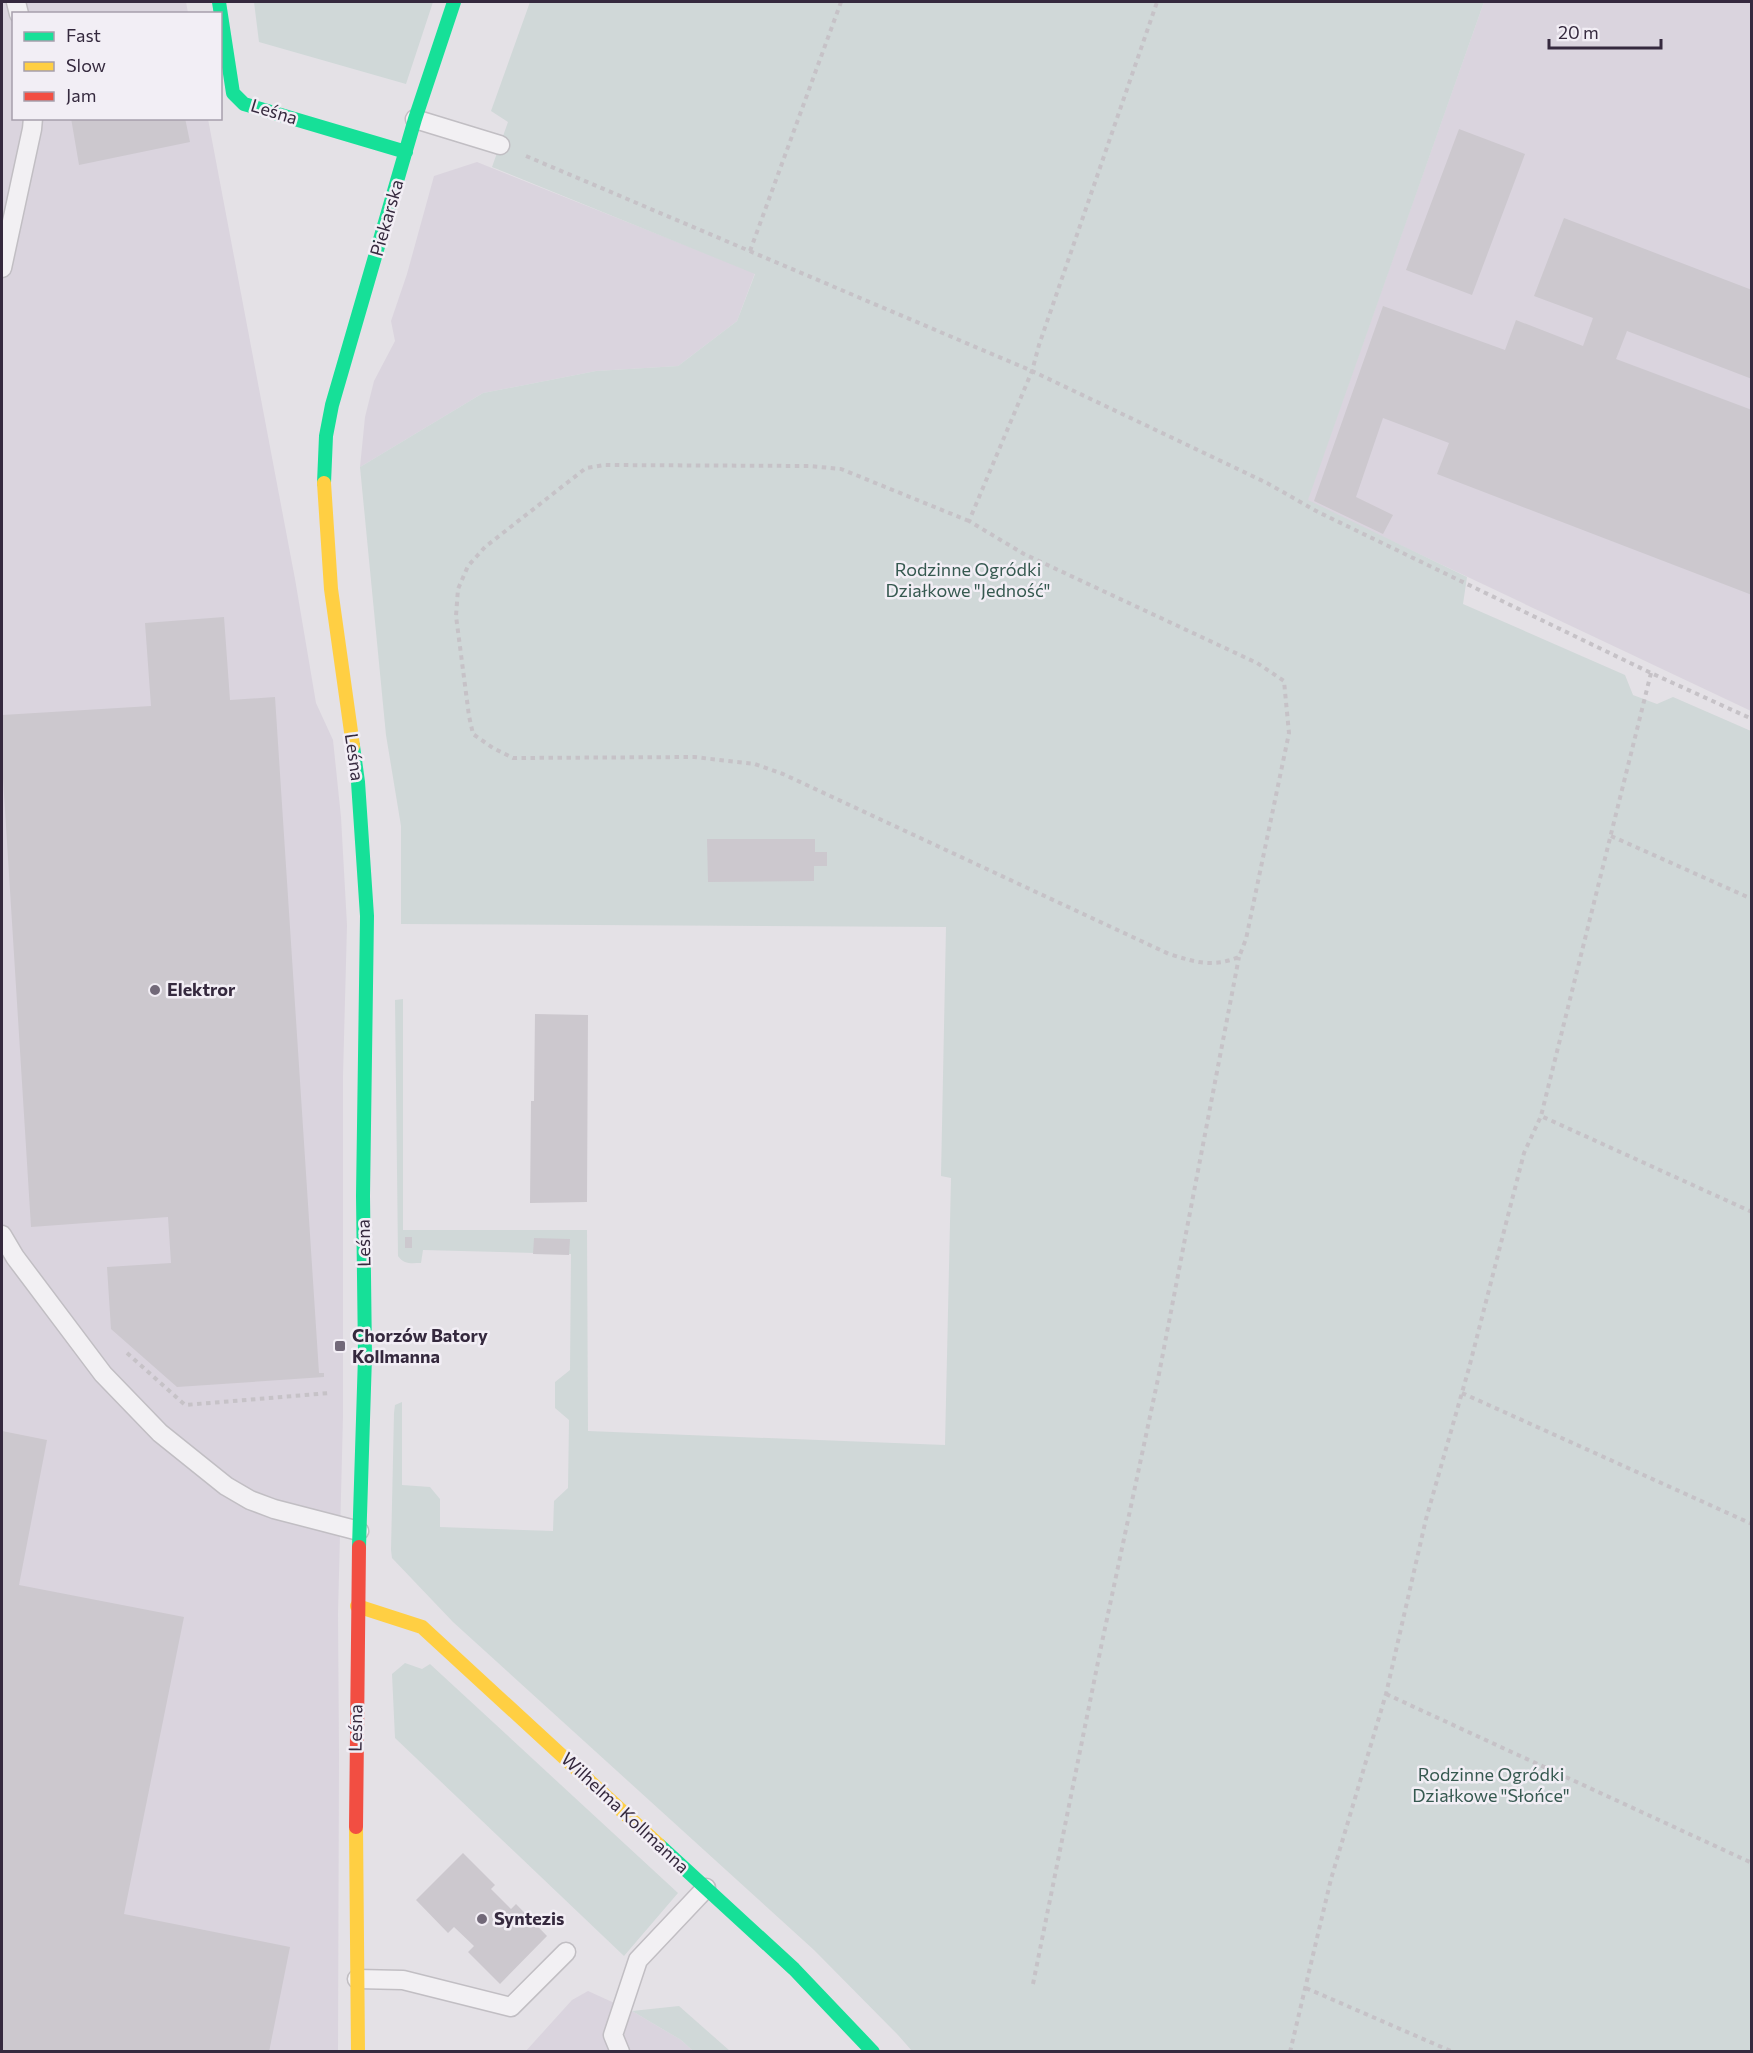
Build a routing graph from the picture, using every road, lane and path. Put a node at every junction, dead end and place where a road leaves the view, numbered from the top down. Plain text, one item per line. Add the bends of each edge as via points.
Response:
1 (454, 2) edge
2 (841, 2) edge
3 (1156, 2) edge
4 (222, 22) edge
5 (415, 119) junction
6 (33, 120) edge
7 (500, 145) joint
8 (406, 152) junction
9 (750, 251) junction
10 (2, 268) edge
11 (1032, 371) junction
12 (326, 436) joint
13 (969, 521) junction
14 (1651, 673) junction
15 (1752, 718) edge
16 (1611, 836) junction
17 (1752, 899) edge
18 (1239, 957) junction
19 (1540, 1116) junction
20 (1752, 1212) edge
21 (2, 1235) edge
22 (124, 1351) dead end
23 (332, 1393) dead end
24 (1462, 1394) junction
25 (1752, 1524) edge
26 (359, 1531) junction
27 (357, 1606) junction
28 (1386, 1694) junction
29 (1752, 1863) edge
30 (706, 1888) junction
31 (566, 1952) dead end
32 (357, 1979) junction
33 (1033, 1984) dead end
34 (1306, 1988) junction
35 (358, 2052) edge
36 (620, 2052) edge
37 (873, 2052) edge
38 (1290, 2052) edge
39 (1452, 2052) edge

1 - 5 street, Piekarska
2 - 9 path
3 - 11 path
4 - 8 street, Leśna via 233,93 244,104
5 - 7 lane
5 - 8 street, Piekarska
6 - 10 lane
7 - 9 path
8 - 12 street, Piekarska
9 - 11 path
11 - 13 path
11 - 14 path
12 - 26 street, Leśna via 325,512 331,589 358,782 366,916 365,1345
13 - 18 path via 1024,554 1257,663 1284,681 1289,733
13 - 18 path via 841,469 605,465 586,468 485,547 468,566 458,589 456,616 474,734 513,758 694,757 755,764 1169,954 1199,963 1223,964
14 - 15 path
14 - 16 path
16 - 17 path
16 - 19 path
18 - 33 path via 1159,1374
19 - 20 path
19 - 24 path via 1524,1153
21 - 26 lane via 103,1374 168,1440 250,1500
22 - 23 path via 185,1406
24 - 25 path
24 - 28 path via 1426,1519
26 - 27 street, Leśna
27 - 30 street, Wilhelma Kollmanna via 422,1626
27 - 32 street, Leśna
28 - 29 path
28 - 34 path via 1331,1880
30 - 36 lane via 638,1960 613,2035
30 - 37 street, Wilhelma Kollmanna via 794,1969
31 - 32 lane via 511,2007 404,1980
32 - 35 street, Leśna
34 - 38 path
34 - 39 path

